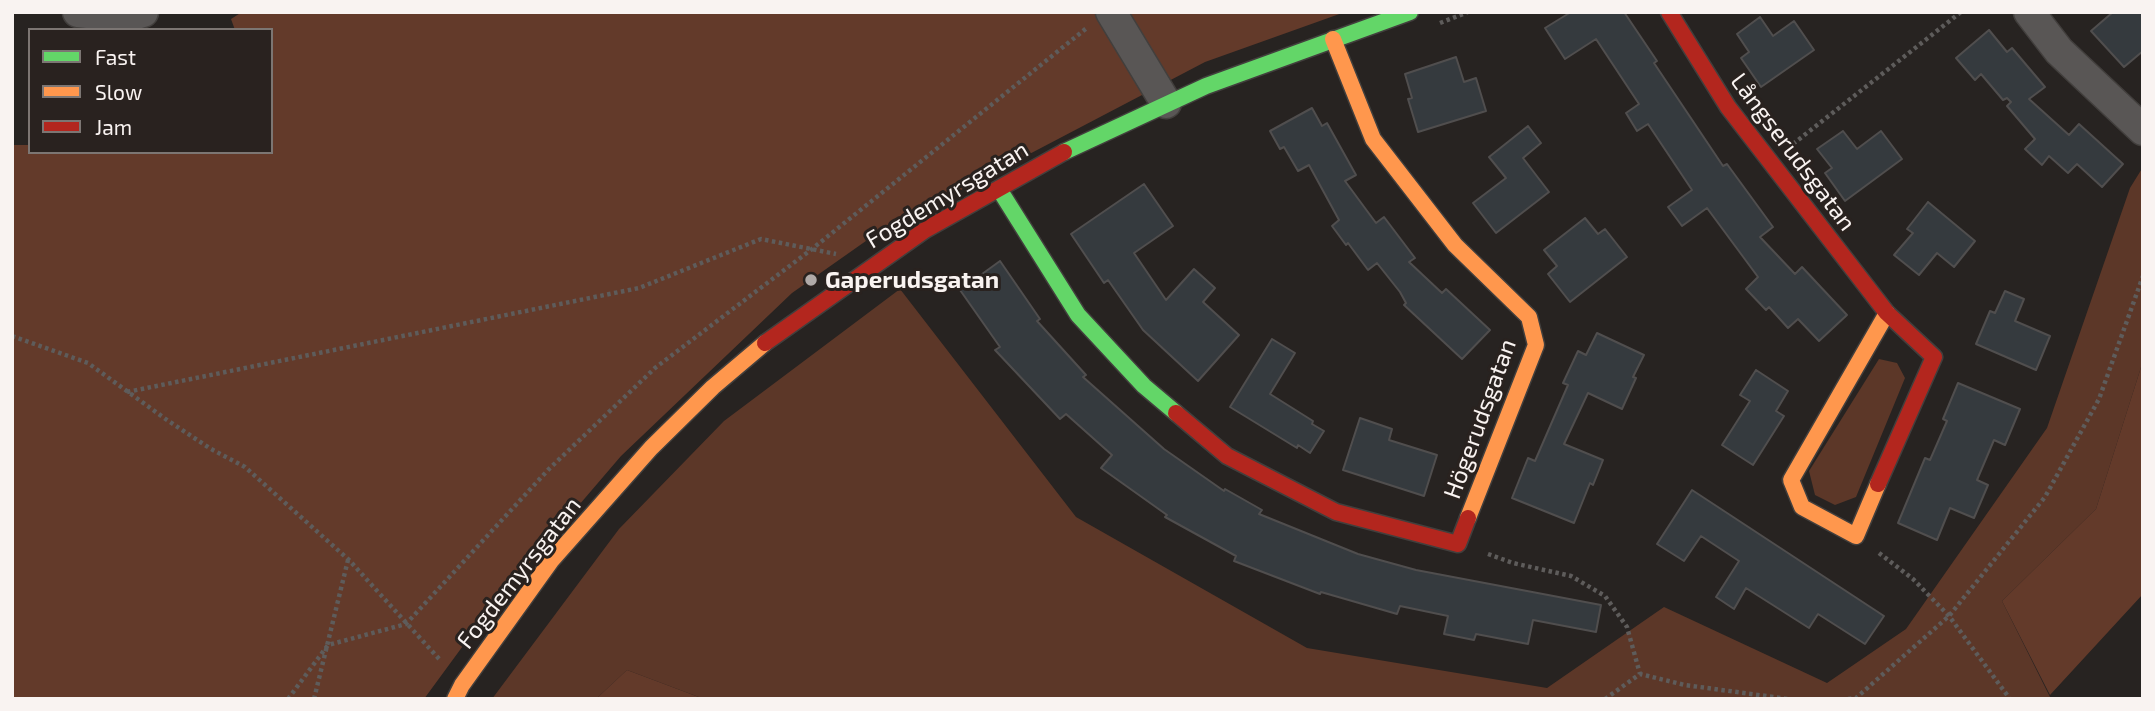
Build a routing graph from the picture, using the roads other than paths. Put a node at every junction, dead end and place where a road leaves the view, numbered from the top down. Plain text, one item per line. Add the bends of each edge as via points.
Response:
1 (78, 12) edge
2 (143, 12) edge
3 (1410, 12) edge
4 (1669, 12) edge
5 (2029, 12) edge
6 (1103, 16) edge
7 (1333, 40) junction
8 (1166, 103) junction
9 (2143, 130) edge
10 (999, 189) junction
11 (1887, 313) junction
12 (458, 692) edge

1 - 2 street via 127,17
3 - 7 street, Fogdemyrsgatan
4 - 11 street, Långserudsgatan via 1728,107
5 - 9 street via 2059,51
6 - 8 street
7 - 8 street, Fogdemyrsgatan
7 - 10 street, Högerudsgatan via 1373,139 1455,245 1529,317 1536,345 1458,544 1336,512 1227,456 1144,386 1078,315
8 - 10 street, Fogdemyrsgatan via 1080,143
10 - 12 street, Fogdemyrsgatan via 877,263 781,330 713,387 651,448 551,561
11 - 11 street, Långserudsgatan via 1791,480 1802,507 1856,536 1934,358

